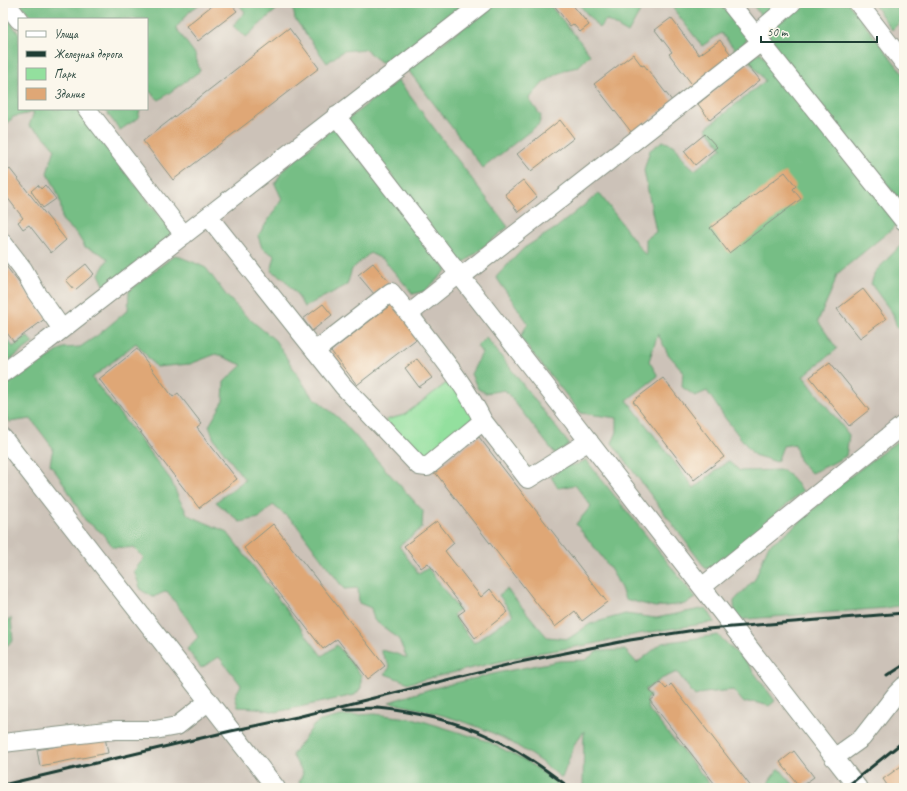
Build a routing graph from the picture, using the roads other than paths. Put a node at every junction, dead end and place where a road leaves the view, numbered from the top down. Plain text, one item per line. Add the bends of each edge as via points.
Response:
1 (6, 3) edge
2 (483, 3) edge
3 (730, 3) edge
4 (792, 3) edge
5 (858, 3) edge
6 (18, 19) edge
7 (760, 42) junction
8 (904, 63) edge
9 (88, 110) edge
10 (336, 116) junction
11 (208, 216) junction
12 (904, 221) edge
13 (184, 235) junction
14 (3, 242) edge
15 (460, 275) junction
16 (409, 314) junction
17 (62, 329) junction
18 (315, 351) junction
19 (3, 373) edge
20 (483, 421) junction
21 (904, 424) edge
22 (3, 438) edge
23 (589, 441) junction
24 (702, 587) junction
25 (904, 686) edge
26 (209, 701) junction
27 (3, 743) edge
28 (834, 758) junction
29 (276, 788) edge
30 (858, 788) edge

1 - 6 lane
2 - 10 lane
3 - 7 lane
4 - 7 lane via 762,29
5 - 8 lane
7 - 12 lane
7 - 15 lane
9 - 13 lane
10 - 11 lane
10 - 15 lane
11 - 13 lane
11 - 18 lane
13 - 17 lane
14 - 17 lane
15 - 16 lane
15 - 23 lane
16 - 18 lane via 391,292
16 - 20 lane via 454,374
17 - 19 lane
18 - 20 lane via 343,386 419,466 427,467
20 - 23 lane via 528,479
21 - 24 lane
22 - 26 lane
23 - 24 lane
24 - 28 lane
25 - 28 lane via 862,738
26 - 27 lane via 177,726 155,730 115,730
26 - 29 lane
28 - 30 lane

